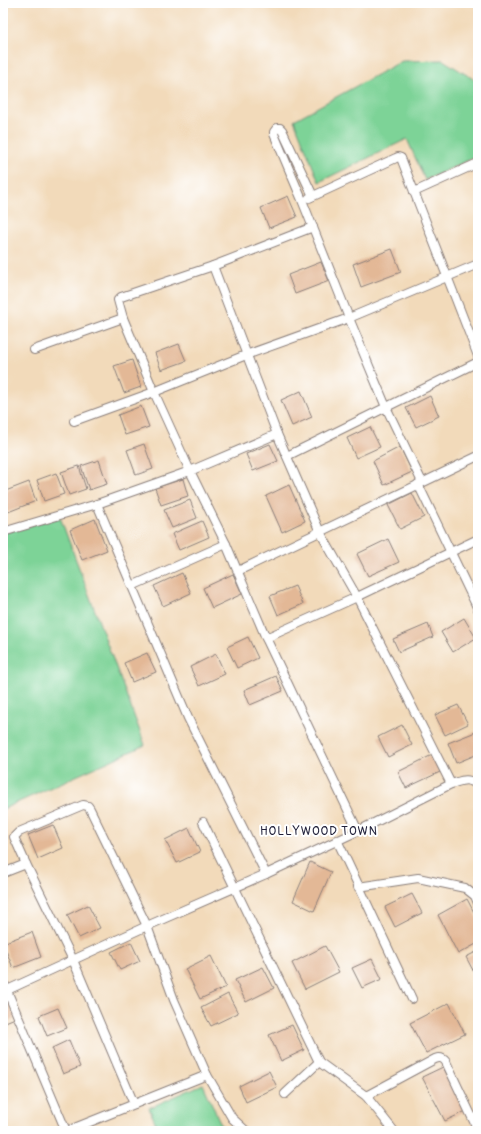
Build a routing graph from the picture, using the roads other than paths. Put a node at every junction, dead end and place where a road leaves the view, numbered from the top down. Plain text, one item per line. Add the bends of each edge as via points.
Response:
1 (478, 163) edge
2 (414, 192) junction
3 (313, 196) junction
4 (302, 200) junction
5 (313, 227) junction
6 (478, 264) edge
7 (213, 266) junction
8 (447, 277) junction
9 (124, 318) junction
10 (349, 318) junction
11 (34, 350) dead end
12 (246, 355) junction
13 (478, 356) edge
14 (478, 362) edge
15 (154, 392) junction
16 (386, 407) junction
17 (74, 421) dead end
18 (277, 434) junction
19 (287, 456) junction
20 (478, 456) edge
21 (190, 471) junction
22 (420, 483) junction
23 (97, 504) junction
24 (3, 532) edge
25 (320, 532) junction
26 (478, 539) edge
27 (226, 544) junction
28 (450, 552) junction
29 (238, 571) junction
30 (132, 586) junction
31 (357, 597) junction
32 (478, 609) edge
33 (266, 638) junction
34 (451, 784) junction
35 (478, 784) edge
36 (203, 822) dead end
37 (358, 831) junction
38 (337, 840) junction
39 (26, 864) junction
40 (3, 873) edge
41 (266, 874) junction
42 (235, 887) junction
43 (358, 887) junction
44 (478, 903) edge
45 (147, 926) junction
46 (73, 960) junction
47 (3, 981) edge
48 (5, 991) edge
49 (412, 999) dead end
50 (320, 1062) junction
51 (207, 1075) junction
52 (285, 1094) dead end
53 (366, 1096) junction
54 (134, 1104) junction
55 (478, 1130) edge
56 (67, 1131) edge
57 (246, 1131) edge
58 (394, 1131) edge

1 - 2 street
2 - 3 street via 401,158 398,157
2 - 8 street
3 - 4 street
3 - 4 street via 282,130 277,128 274,134
4 - 5 street
5 - 7 street
5 - 10 street
6 - 8 street
7 - 9 street via 120,297 118,300
7 - 12 street
8 - 10 street
8 - 13 street
9 - 11 street
9 - 15 street
10 - 12 street
10 - 16 street
12 - 15 street
12 - 18 street
14 - 16 street
15 - 17 street
15 - 21 street
16 - 19 street
16 - 22 street
18 - 19 street
18 - 21 street
19 - 25 street
20 - 22 street
21 - 23 street
21 - 27 street
22 - 25 street
22 - 28 street
23 - 24 street
23 - 30 street
25 - 29 street
25 - 31 street
26 - 28 street
27 - 29 street
27 - 30 street
28 - 31 street
28 - 32 street
29 - 33 street
30 - 41 street via 194,729
31 - 33 street
31 - 34 street
33 - 37 street
34 - 35 street via 468,780
34 - 37 street
36 - 42 street
37 - 38 street
38 - 41 street
38 - 43 street
39 - 40 street
39 - 45 street via 14,837 16,834 80,805 88,806
39 - 46 street
41 - 42 street
42 - 45 street
42 - 50 street
43 - 44 street via 418,878 465,888
43 - 49 street
45 - 46 street
45 - 51 street via 174,1000
46 - 48 street
46 - 54 street
47 - 48 street
48 - 56 street
50 - 52 street
50 - 53 street
51 - 54 street
51 - 57 street via 232,1118
53 - 55 street via 441,1058 446,1062
53 - 58 street
54 - 56 street

